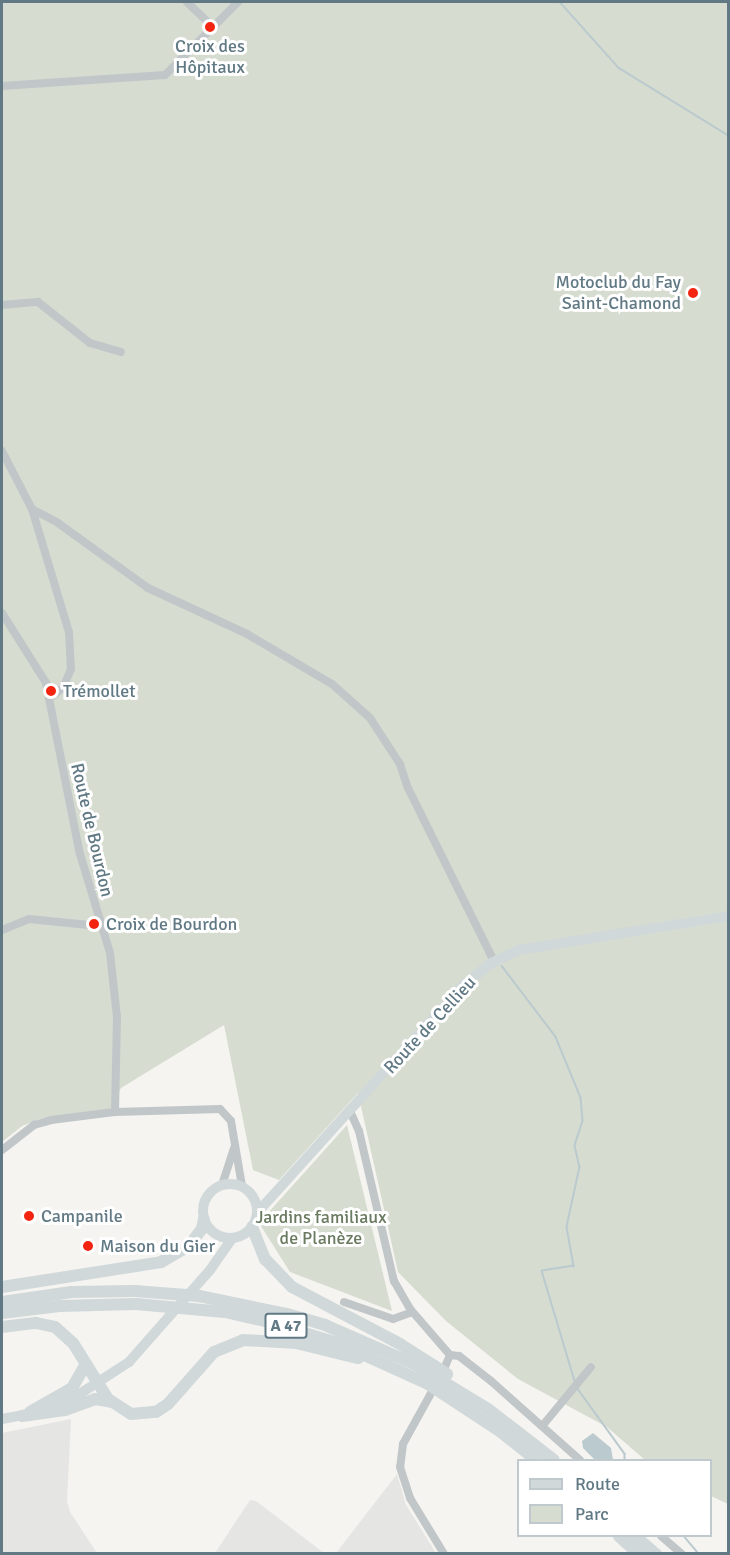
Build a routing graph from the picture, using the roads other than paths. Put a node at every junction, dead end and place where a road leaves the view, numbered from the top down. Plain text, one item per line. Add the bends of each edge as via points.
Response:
1 (187, 2) edge
2 (238, 2) edge
3 (214, 28) junction
4 (2, 86) edge
5 (2, 305) edge
6 (121, 352) dead end
7 (2, 451) edge
8 (32, 509) junction
9 (2, 612) edge
10 (51, 697) junction
11 (729, 916) edge
12 (99, 926) junction
13 (2, 930) edge
14 (494, 961) junction
15 (113, 1112) junction
16 (350, 1112) junction
17 (234, 1140) junction
18 (2, 1150) edge
19 (222, 1185) junction
20 (242, 1186) junction
21 (281, 1190) junction
22 (252, 1194) junction
23 (257, 1213) junction
24 (204, 1219) junction
25 (252, 1227) junction
26 (212, 1231) junction
27 (232, 1238) junction
28 (205, 1277) junction
29 (2, 1287) edge
30 (2, 1302) edge
31 (344, 1302) dead end
32 (412, 1312) junction
33 (2, 1313) edge
34 (2, 1327) edge
35 (450, 1355) junction
36 (86, 1364) junction
37 (591, 1367) dead end
38 (407, 1374) junction
39 (99, 1384) junction
40 (474, 1399) junction
41 (112, 1402) junction
42 (22, 1416) junction
43 (2, 1419) edge
44 (543, 1425) junction
45 (533, 1459) edge
46 (551, 1459) edge
47 (578, 1459) edge
48 (620, 1537) edge
49 (636, 1537) edge
50 (662, 1537) edge
51 (444, 1554) edge
52 (638, 1554) edge
53 (656, 1554) edge
54 (682, 1554) edge

1 - 3 street
2 - 3 street
3 - 4 street via 165,75
5 - 6 street via 38,302 84,339
7 - 8 street
8 - 10 street via 72,650 68,680
8 - 14 street via 148,588 247,634 332,684 370,718 400,764 408,788
9 - 10 street, Route de Bourdon via 23,641
10 - 12 street, Route de Bourdon via 73,825
11 - 14 main road, Route de Cellieu via 519,950
12 - 13 street via 29,919
12 - 15 street, Route de Bourdon via 110,953 117,1017
14 - 16 main road, Route de Cellieu via 462,986
15 - 17 street via 220,1109 229,1116
15 - 18 street via 42,1122
16 - 21 main road, Route de Cellieu
16 - 32 street via 359,1131 394,1281
17 - 19 street via 232,1161
17 - 20 street
19 - 20 main road
19 - 24 main road via 205,1199
20 - 22 main road
21 - 22 main road via 263,1196
21 - 23 main road, Route de Cellieu
22 - 23 main road
23 - 25 main road
24 - 26 main road
24 - 29 highway via 197,1238 161,1262
25 - 27 main road
25 - 40 highway via 265,1259 292,1287 400,1344 463,1386
26 - 27 main road
26 - 28 main road via 214,1250
27 - 28 main road
28 - 39 main road via 129,1362
30 - 40 highway, A 47 via 115,1290 238,1302 362,1340 416,1365
31 - 32 street via 393,1319
32 - 35 street
33 - 38 highway, A 47 via 119,1304 225,1312 311,1334
34 - 36 highway via 36,1323 55,1327 73,1343
35 - 44 street via 473,1366
35 - 51 street via 403,1444 400,1467 410,1498
36 - 39 highway
36 - 42 highway via 72,1388
37 - 44 street
38 - 41 highway via 296,1343 243,1340 214,1352 168,1404 156,1412 131,1414
38 - 45 highway, A 47 via 466,1407
39 - 41 highway
39 - 42 main road
40 - 46 highway, A 47
41 - 42 highway via 95,1399 65,1410
42 - 43 main road
44 - 47 street
48 - 52 highway
49 - 53 highway
50 - 54 street

